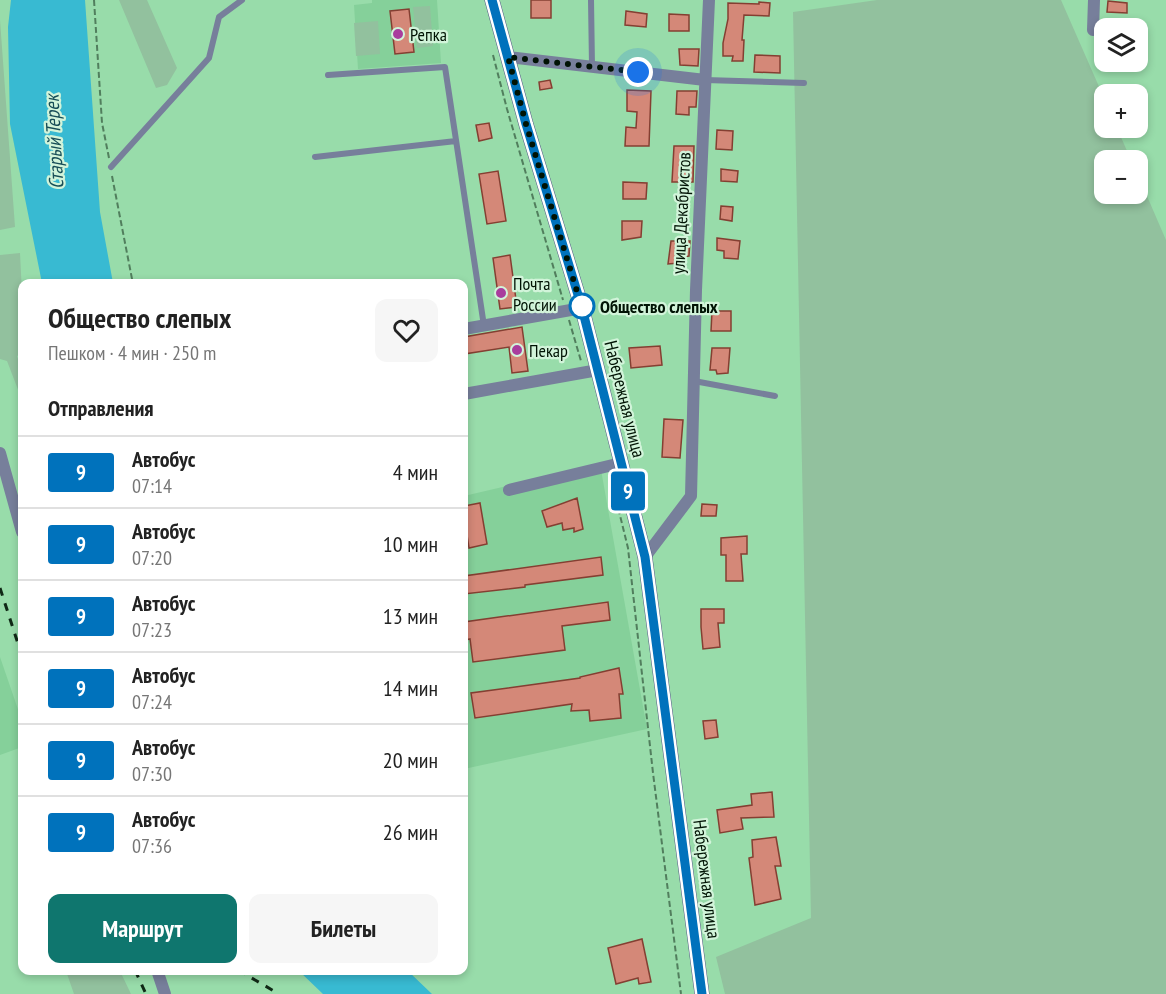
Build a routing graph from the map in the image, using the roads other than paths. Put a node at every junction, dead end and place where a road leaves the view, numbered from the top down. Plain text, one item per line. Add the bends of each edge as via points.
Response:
1 (242, 0) edge
2 (492, 0) edge
3 (591, 0) edge
4 (709, 0) edge
5 (1094, 0) edge
6 (1093, 30) dead end
7 (500, 56) junction
8 (592, 67) junction
9 (328, 75) dead end
10 (705, 80) junction
11 (804, 83) dead end
12 (456, 141) junction
13 (315, 157) dead end
14 (111, 167) road end
15 (582, 308) junction
16 (484, 326) junction
17 (468, 328) edge
18 (591, 369) junction
19 (694, 381) junction
20 (468, 393) edge
21 (775, 396) dead end
22 (0, 453) edge
23 (621, 463) junction
24 (509, 490) dead end
25 (18, 518) edge
26 (645, 557) junction
27 (159, 975) edge
28 (164, 991) edge
29 (702, 994) edge

1 - 14 lane via 219,17 209,58
2 - 7 main road, Набережная улица
3 - 8 lane
4 - 10 street, улица Декабристов
5 - 6 street
7 - 8 street
7 - 15 main road, Набережная улица via 526,124
8 - 10 street
9 - 12 lane via 445,67
10 - 11 lane
10 - 19 street, улица Декабристов
12 - 13 lane
12 - 16 lane
15 - 16 street
15 - 18 main road, Набережная улица
16 - 17 street
18 - 20 street
18 - 23 main road, Набережная улица
19 - 21 lane
19 - 26 street, улица Декабристов via 691,496
22 - 25 street
23 - 24 street
23 - 26 main road, Набережная улица
26 - 29 main road, Набережная улица
27 - 28 street

